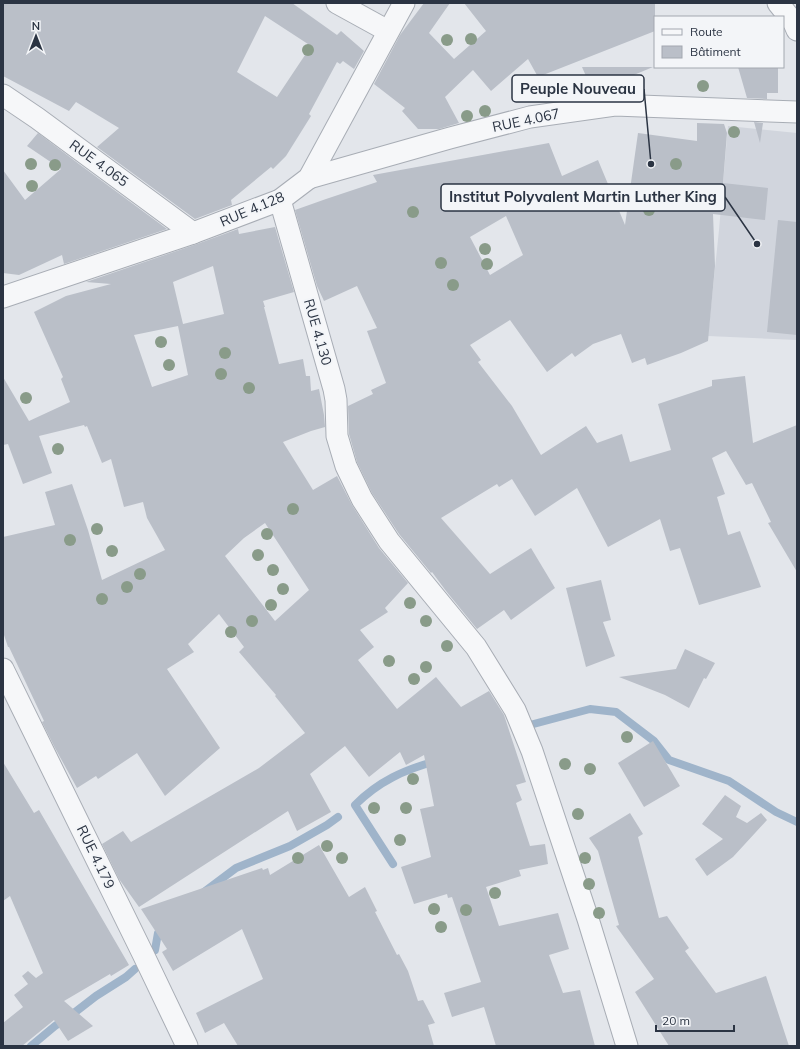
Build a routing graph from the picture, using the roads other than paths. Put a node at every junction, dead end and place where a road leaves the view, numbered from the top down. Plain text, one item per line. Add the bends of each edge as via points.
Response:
1 (337, 3) edge
2 (404, 3) edge
3 (778, 3) edge
4 (388, 30) junction
5 (797, 30) edge
6 (3, 95) edge
7 (797, 112) edge
8 (309, 178) junction
9 (280, 200) junction
10 (193, 233) junction
11 (3, 297) edge
12 (3, 669) edge
13 (187, 1046) edge
14 (627, 1046) edge

1 - 4 street
2 - 4 street, RUE 4.128
3 - 5 street
4 - 8 street, RUE 4.128
6 - 10 street, RUE 4.065
7 - 8 street, RUE 4.067 via 615,105 530,117
8 - 9 street, RUE 4.128
9 - 10 street, RUE 4.128
9 - 14 street, RUE 4.130 via 334,389 337,436 346,466 362,499 389,541 476,647 515,710 534,758 588,919
10 - 11 street, RUE 4.128
12 - 13 street, RUE 4.179

